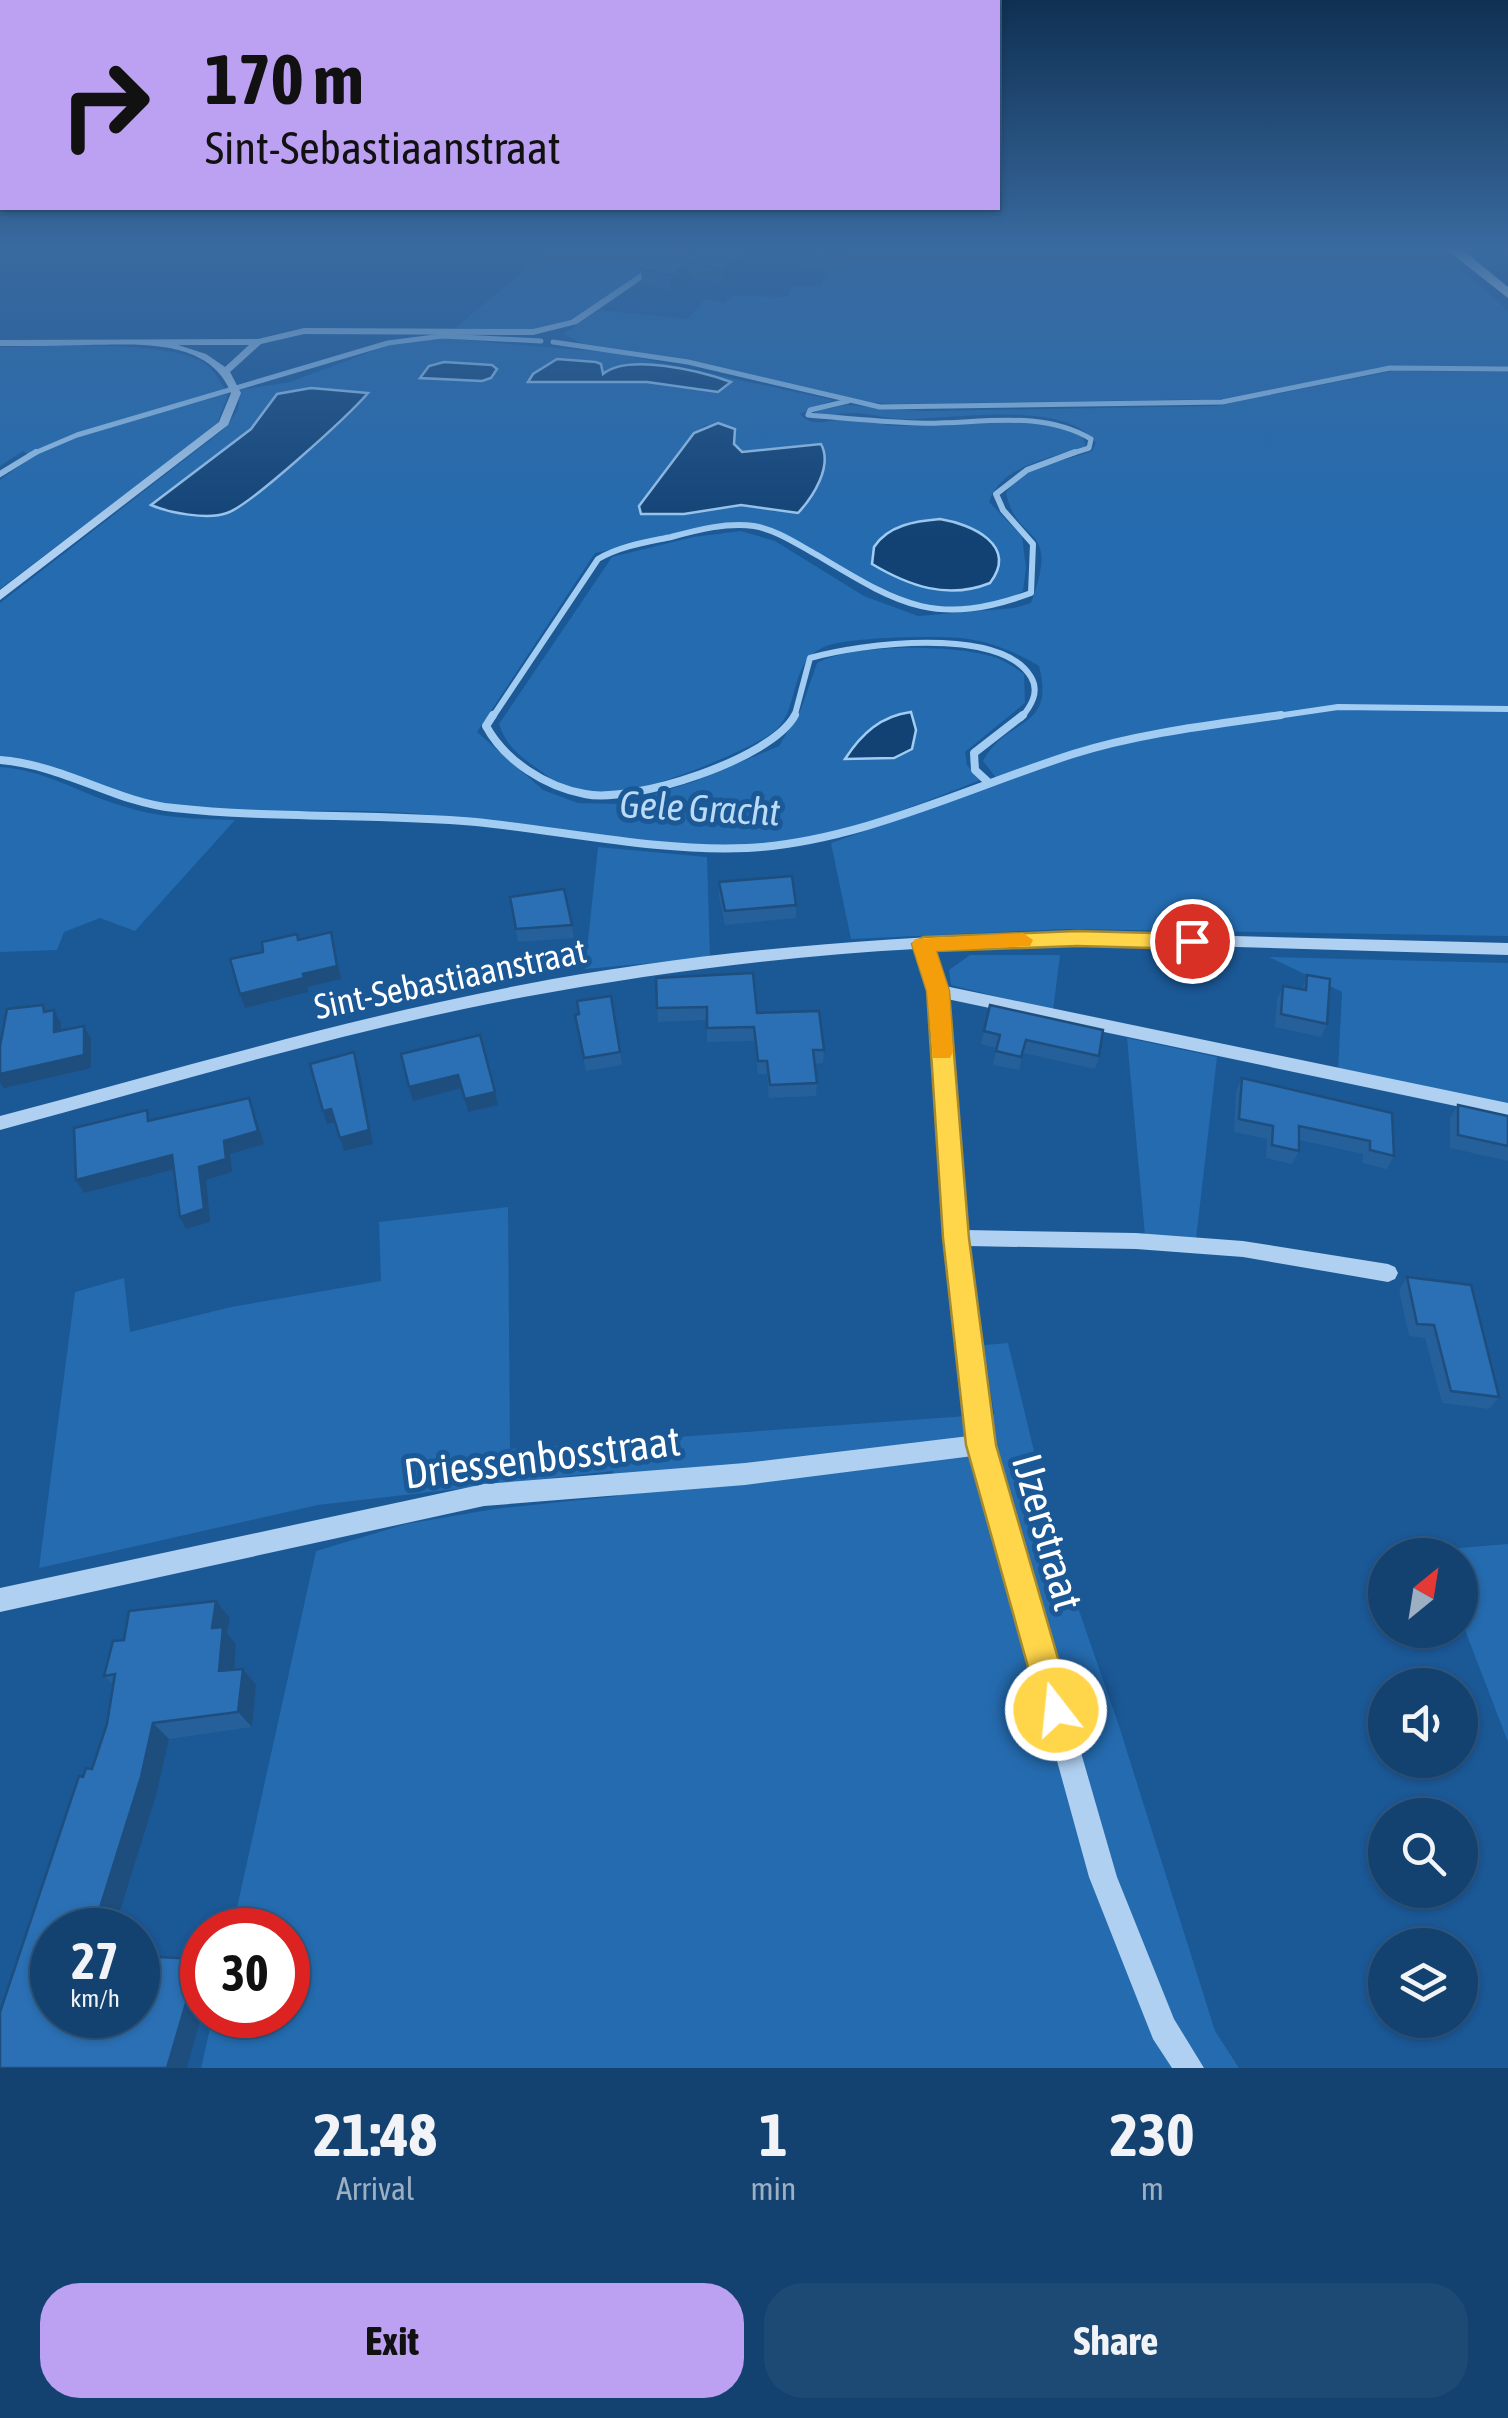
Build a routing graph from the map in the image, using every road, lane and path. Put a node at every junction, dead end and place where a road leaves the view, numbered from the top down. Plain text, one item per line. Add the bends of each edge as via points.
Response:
1 (165, 347) edge
2 (253, 347) edge
3 (226, 371) junction
4 (0, 596) edge
5 (923, 944) junction
6 (1508, 949) edge
7 (938, 991) junction
8 (1508, 1110) edge
9 (0, 1123) edge
10 (956, 1238) junction
11 (1388, 1273) dead end
12 (981, 1445) junction
13 (0, 1600) edge
14 (1189, 2068) edge

1 - 3 street
2 - 3 street
3 - 4 street via 235,389 224,422
5 - 6 street, Sint-Sebastiaanstraat via 1077,938
5 - 7 street
5 - 9 street, Sint-Sebastiaanstraat via 740,960 526,991
7 - 8 street
7 - 10 street, IJzerstraat
10 - 11 street via 1225,1248
10 - 12 street, IJzerstraat
12 - 13 street, Driessenbosstraat via 484,1496
12 - 14 street, IJzerstraat via 1103,1877 1163,2028

